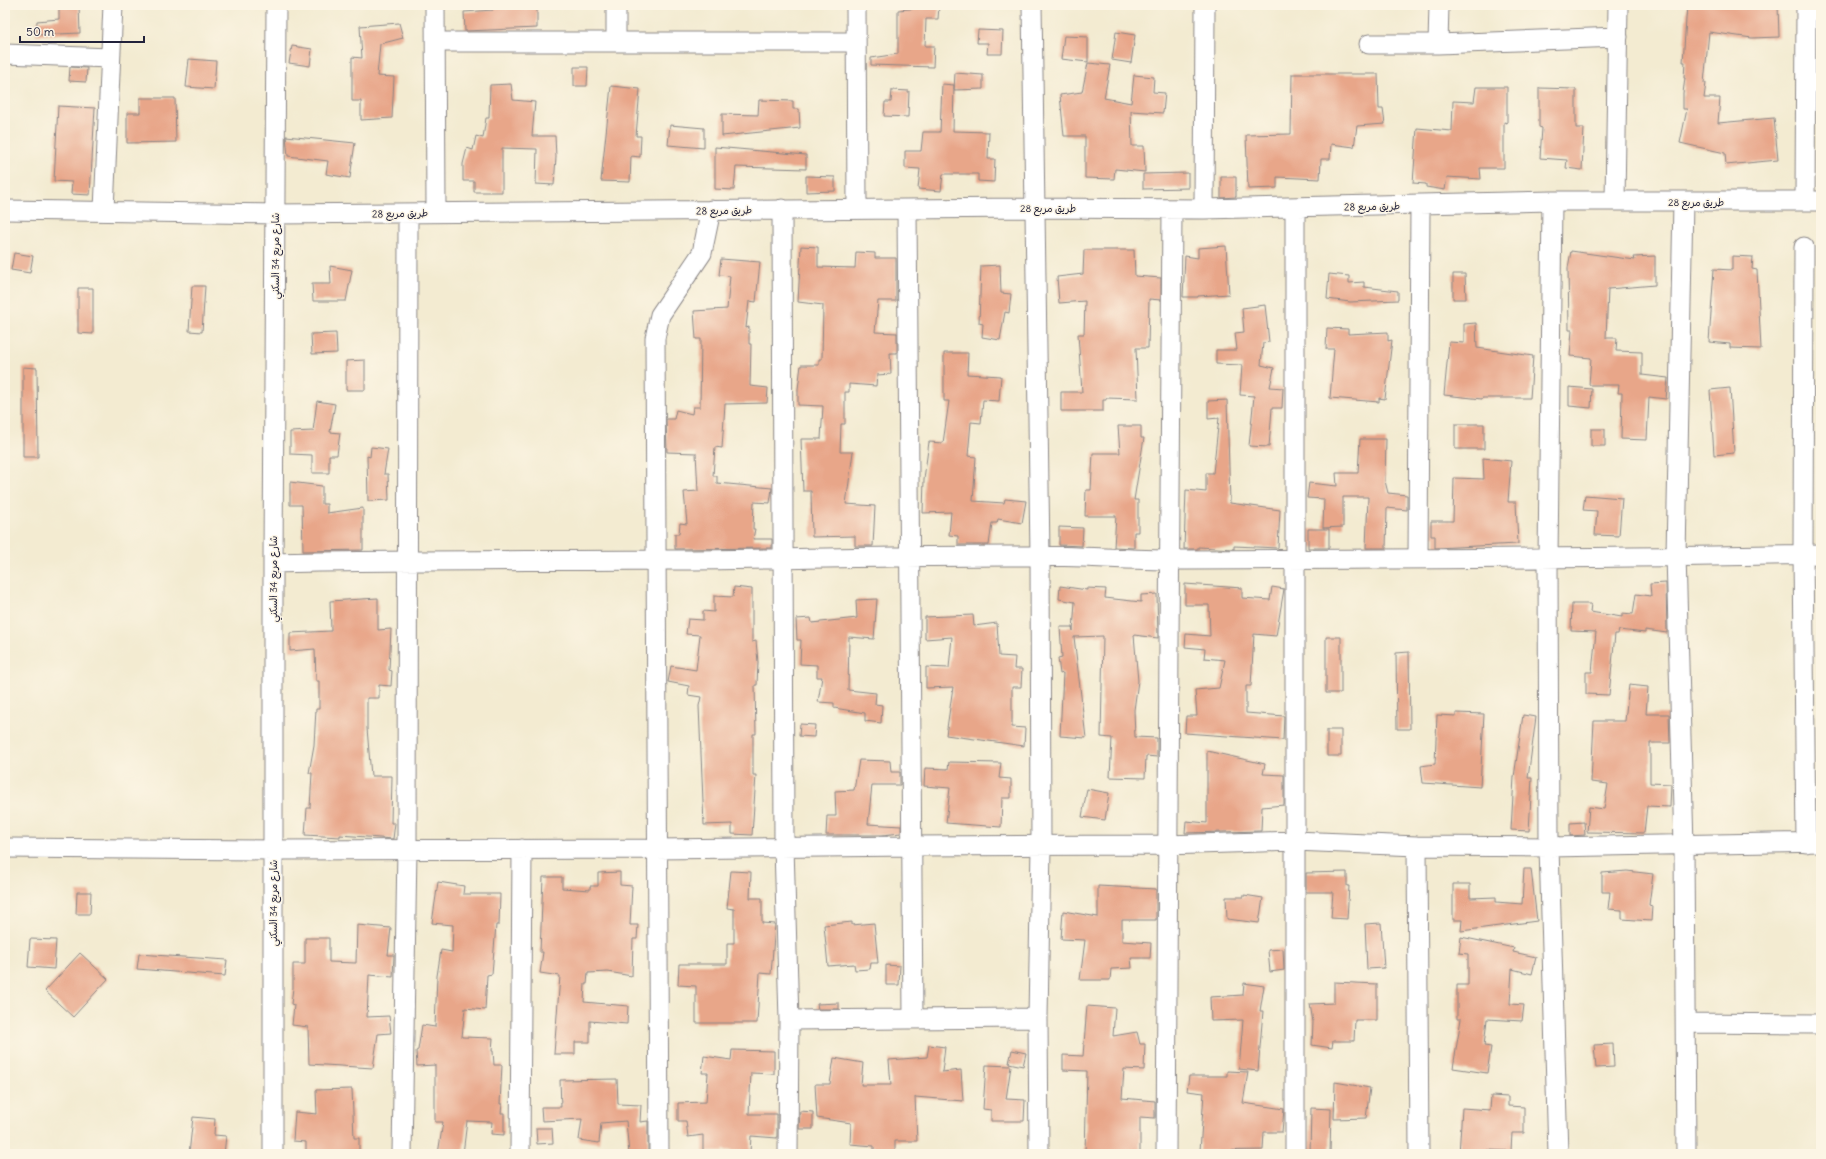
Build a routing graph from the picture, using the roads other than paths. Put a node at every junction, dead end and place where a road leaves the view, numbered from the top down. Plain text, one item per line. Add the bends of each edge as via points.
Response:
1 (113, 5) edge
2 (276, 5) edge
3 (435, 5) edge
4 (616, 5) edge
5 (856, 5) edge
6 (1032, 5) edge
7 (1205, 5) edge
8 (1439, 5) edge
9 (1618, 5) edge
10 (1806, 5) edge
11 (1813, 31) edge
12 (1618, 37) junction
13 (616, 41) junction
14 (436, 42) junction
15 (856, 42) junction
16 (1370, 44) dead end
17 (1438, 44) junction
18 (5, 54) edge
19 (110, 58) junction
20 (1552, 201) junction
21 (1615, 201) junction
22 (1813, 201) edge
23 (1683, 202) junction
24 (1420, 205) junction
25 (1034, 208) junction
26 (1295, 208) junction
27 (782, 209) junction
28 (857, 209) junction
29 (907, 209) junction
30 (1172, 209) junction
31 (1204, 209) junction
32 (5, 210) edge
33 (104, 210) junction
34 (711, 210) junction
35 (436, 212) junction
36 (408, 213) junction
37 (275, 214) junction
38 (1804, 247) dead end
39 (1812, 554) edge
40 (1676, 555) junction
41 (909, 556) junction
42 (1040, 556) junction
43 (784, 557) junction
44 (1296, 559) junction
45 (1418, 559) junction
46 (1548, 559) junction
47 (408, 560) junction
48 (656, 560) junction
49 (1171, 560) junction
50 (273, 563) junction
51 (1294, 841) junction
52 (1813, 842) edge
53 (1166, 845) junction
54 (910, 846) junction
55 (1041, 846) junction
56 (1418, 846) junction
57 (1684, 846) junction
58 (784, 847) junction
59 (1549, 847) junction
60 (5, 848) edge
61 (407, 849) junction
62 (522, 849) junction
63 (656, 849) junction
64 (273, 850) junction
65 (1038, 1018) junction
66 (912, 1019) junction
67 (788, 1020) junction
68 (1686, 1023) junction
69 (1821, 1024) edge
70 (273, 1154) edge
71 (402, 1154) edge
72 (520, 1154) edge
73 (659, 1154) edge
74 (788, 1154) edge
75 (1039, 1154) edge
76 (1166, 1154) edge
77 (1295, 1154) edge
78 (1420, 1154) edge
79 (1558, 1154) edge
80 (1686, 1154) edge

1 - 19 street
2 - 37 street, شارع مربع 34 السكني
3 - 14 street
4 - 13 street
5 - 15 street
6 - 25 street
7 - 31 street
8 - 17 street
9 - 12 street
10 - 11 street
11 - 22 street
12 - 17 street
12 - 21 street
13 - 14 street
13 - 15 street
14 - 35 street
15 - 28 street
16 - 17 street
18 - 19 street
19 - 33 street
20 - 21 street, طريق مربع 28
20 - 24 street, طريق مربع 28
20 - 46 street
21 - 23 street, طريق مربع 28
22 - 23 street, طريق مربع 28
23 - 40 street
24 - 26 street, طريق مربع 28
24 - 45 street
25 - 29 street, طريق مربع 28
25 - 30 street, طريق مربع 28
25 - 42 street
26 - 31 street, طريق مربع 28
26 - 44 street
27 - 28 street, طريق مربع 28
27 - 34 street, طريق مربع 28
27 - 43 street
28 - 29 street, طريق مربع 28
29 - 41 street
30 - 31 street, طريق مربع 28
30 - 49 street
32 - 33 street, طريق مربع 28
33 - 37 street, طريق مربع 28
34 - 35 street, طريق مربع 28
34 - 48 street via 702,253 660,315 655,338
35 - 36 street, طريق مربع 28
36 - 37 street, طريق مربع 28
36 - 47 street
37 - 50 street, شارع مربع 34 السكني
38 - 39 street
39 - 40 street
39 - 52 street
40 - 46 street
40 - 57 street
41 - 42 street
41 - 43 street
41 - 54 street
42 - 49 street
42 - 55 street
43 - 48 street
43 - 58 street
44 - 45 street
44 - 49 street
44 - 51 street
45 - 46 street
46 - 59 street
47 - 48 street
47 - 50 street
47 - 61 street
48 - 63 street
49 - 53 street
50 - 64 street, شارع مربع 34 السكني
51 - 53 street
51 - 56 street
51 - 77 street
52 - 57 street
53 - 55 street
53 - 76 street
54 - 55 street
54 - 58 street
54 - 66 street
55 - 65 street
56 - 59 street
56 - 78 street
57 - 59 street
57 - 68 street
58 - 63 street
58 - 67 street
59 - 79 street
60 - 64 street
61 - 62 street
61 - 64 street
61 - 71 street
62 - 63 street
62 - 72 street
63 - 73 street
64 - 70 street, شارع مربع 34 السكني
65 - 66 street
65 - 75 street
66 - 67 street
67 - 74 street
68 - 69 street
68 - 80 street

